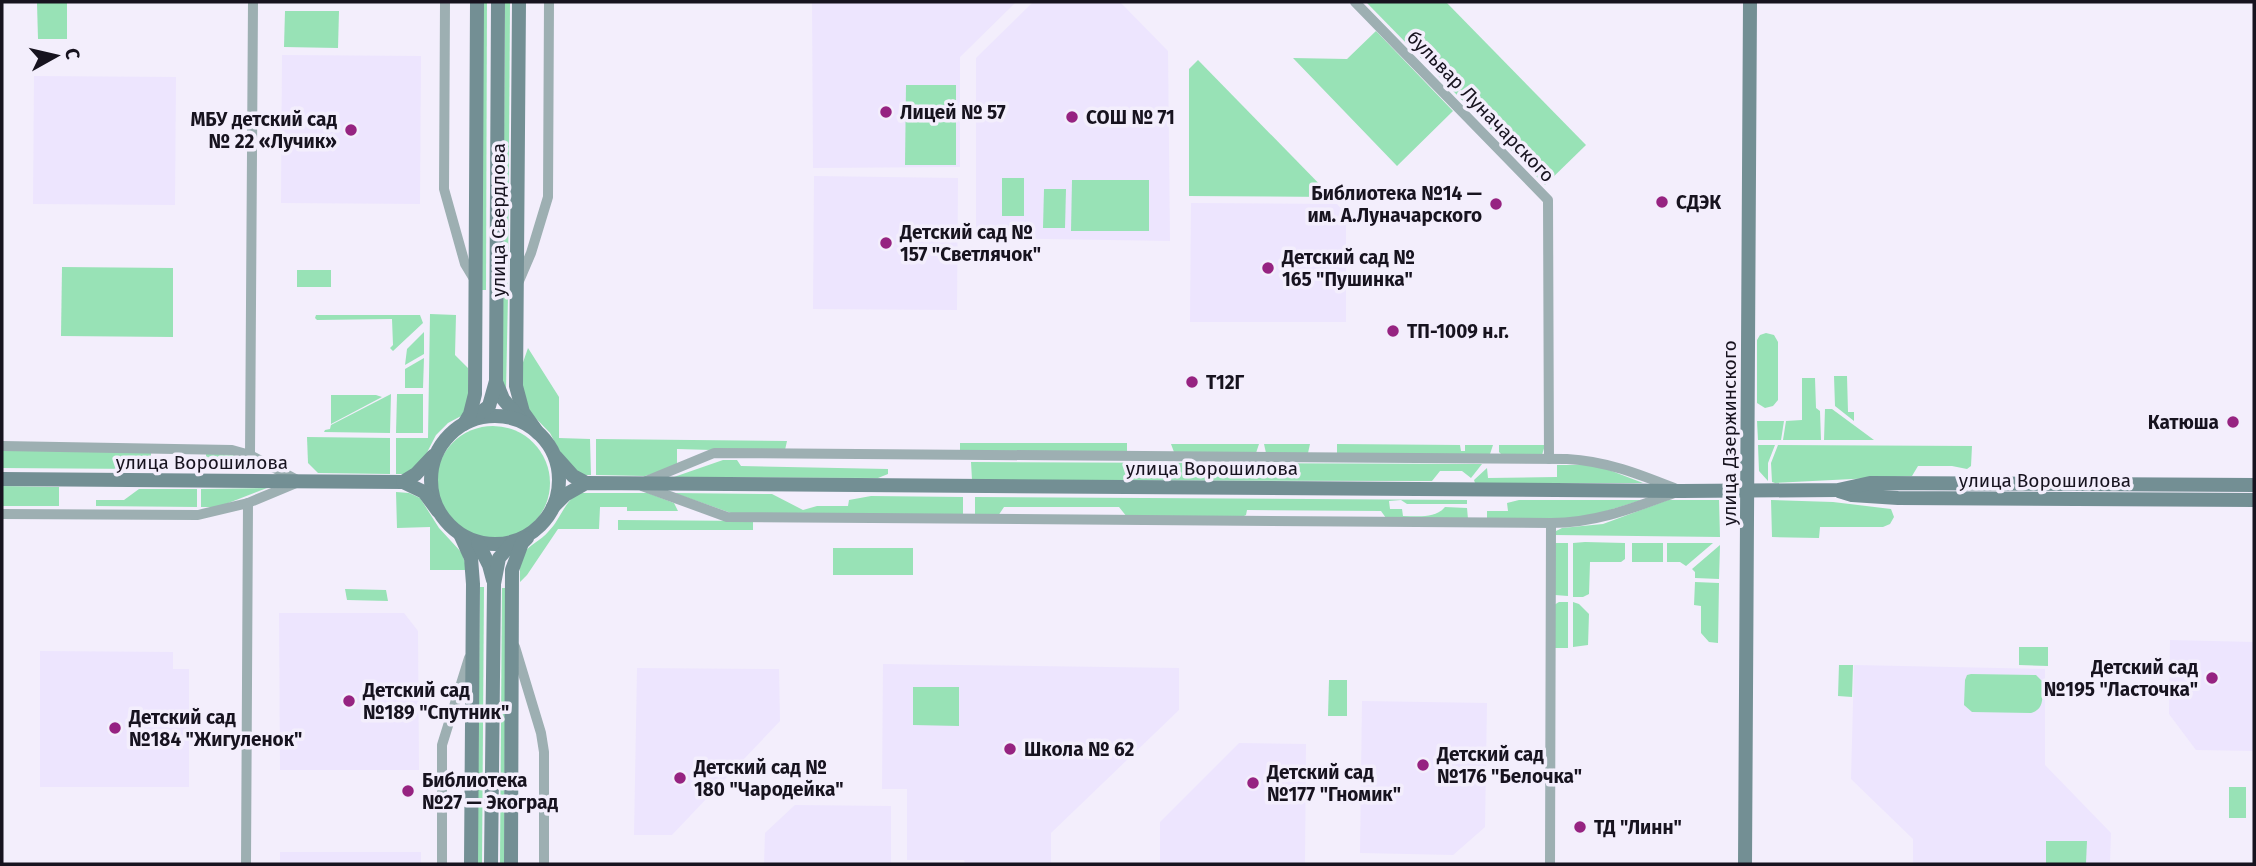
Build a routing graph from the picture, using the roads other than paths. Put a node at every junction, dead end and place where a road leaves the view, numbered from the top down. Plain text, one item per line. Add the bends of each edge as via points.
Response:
1 (253, 2) edge
2 (446, 2) edge
3 (477, 2) edge
4 (498, 2) edge
5 (519, 2) edge
6 (550, 2) edge
7 (1355, 2) edge
8 (1750, 2) edge
9 (476, 282) junction
10 (517, 285) junction
11 (496, 380) junction
12 (468, 422) junction
13 (523, 423) junction
14 (538, 433) junction
15 (2, 446) edge
16 (438, 450) junction
17 (552, 452) junction
18 (250, 455) junction
19 (1549, 459) junction
20 (2, 479) edge
21 (301, 481) junction
22 (402, 482) junction
23 (586, 484) junction
24 (637, 484) junction
25 (2254, 485) edge
26 (1748, 490) junction
27 (1681, 491) junction
28 (2193, 492) junction
29 (2254, 500) edge
30 (248, 503) junction
31 (553, 507) junction
32 (438, 511) junction
33 (2, 514) edge
34 (1551, 523) junction
35 (541, 525) junction
36 (461, 536) junction
37 (513, 542) junction
38 (478, 543) junction
39 (494, 584) junction
40 (511, 633) junction
41 (473, 645) junction
42 (246, 864) edge
43 (442, 864) edge
44 (471, 864) edge
45 (491, 864) edge
46 (511, 864) edge
47 (544, 864) edge
48 (1550, 864) edge
49 (1745, 864) edge

1 - 18 street
2 - 9 street via 444,189 465,264
3 - 9 main road, улица Свердлова
4 - 11 main road, улица Свердлова
5 - 10 main road, улица Свердлова
6 - 10 street via 548,197
7 - 19 street, бульвар Луначарского via 1548,200
8 - 26 main road, улица Дзержинского
9 - 12 main road, улица Свердлова via 475,394
10 - 14 main road, улица Свердлова via 516,386 523,412
11 - 12 main road, улица Свердлова via 489,406
11 - 13 main road, улица Свердлова via 509,408
12 - 13 main road via 506,417
12 - 16 main road
13 - 14 main road
14 - 17 main road
15 - 18 street via 219,449
16 - 22 main road via 425,467
16 - 32 main road via 431,482
17 - 23 main road
17 - 31 main road via 559,484
18 - 21 street
19 - 24 street via 714,453
19 - 27 street via 1615,465
20 - 21 main road, улица Ворошилова
21 - 22 main road, улица Ворошилова
21 - 30 street
22 - 32 main road via 424,492
23 - 24 main road, улица Ворошилова
23 - 31 main road
24 - 27 main road, улица Ворошилова
24 - 34 street via 727,517
25 - 28 main road, улица Ворошилова
26 - 27 main road, улица Ворошилова
26 - 28 main road, улица Ворошилова via 1838,490 1870,483
26 - 49 main road, улица Дзержинского
27 - 34 street via 1604,518
28 - 29 main road, улица Ворошилова
30 - 33 street via 198,515
30 - 42 street
31 - 35 main road
32 - 36 main road
34 - 48 street
35 - 37 main road
35 - 40 main road via 515,557
36 - 38 main road
36 - 41 main road via 471,558
37 - 38 main road
37 - 39 main road via 499,558
38 - 39 main road
39 - 45 main road
40 - 46 main road
40 - 47 street via 544,752
41 - 43 street via 442,745
41 - 44 main road

